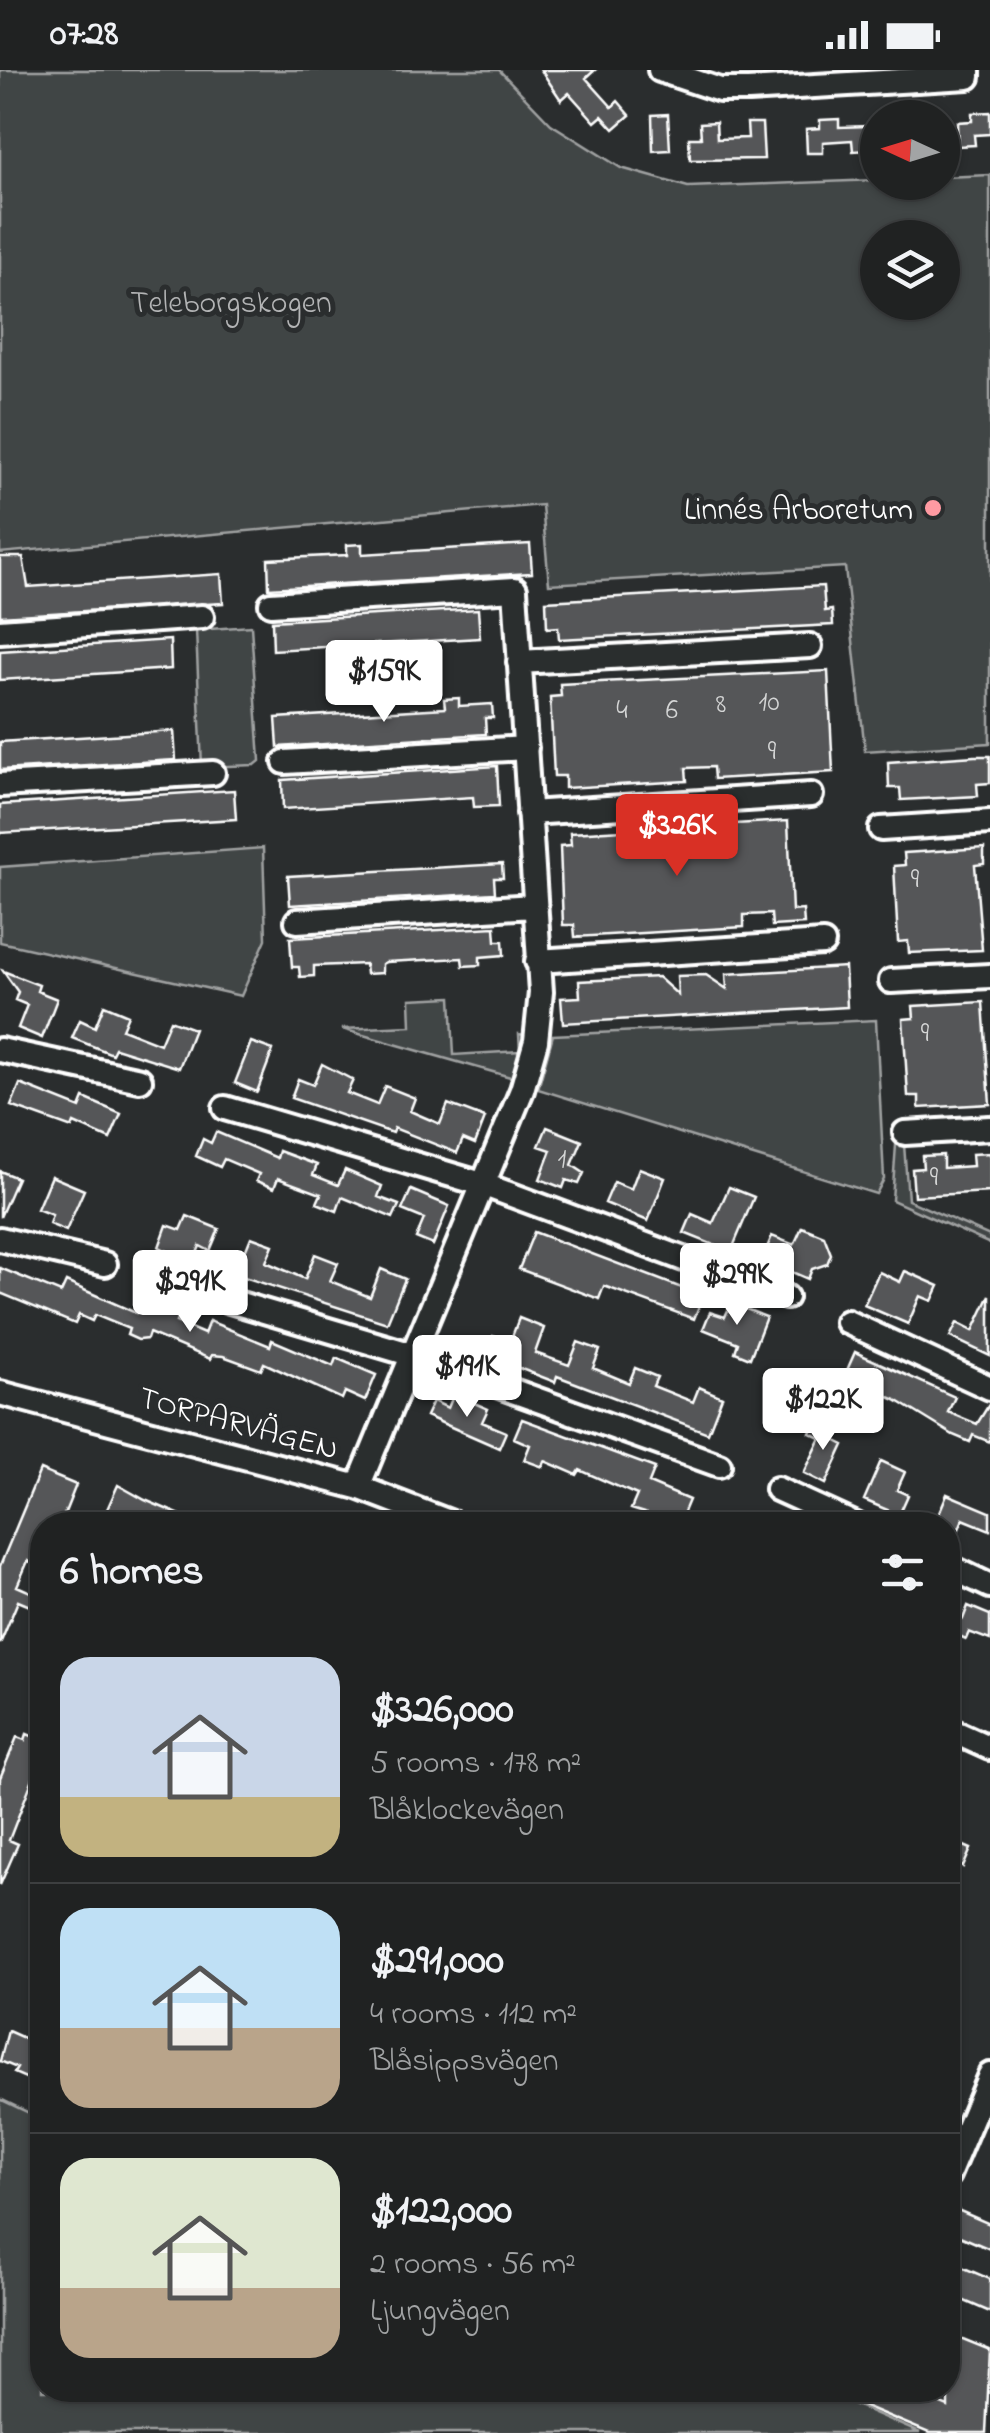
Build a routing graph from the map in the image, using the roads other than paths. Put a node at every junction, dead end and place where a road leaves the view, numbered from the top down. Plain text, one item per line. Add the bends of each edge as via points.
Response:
1 (660, 70) edge
2 (968, 70) edge
3 (789, 80) edge
4 (271, 604) dead end
5 (202, 617) dead end
6 (0, 631) edge
7 (810, 646) dead end
8 (518, 662) junction
9 (526, 748) junction
10 (285, 762) dead end
11 (212, 773) dead end
12 (0, 785) edge
13 (811, 795) dead end
14 (529, 813) junction
15 (990, 822) edge
16 (880, 829) dead end
17 (534, 906) junction
18 (297, 921) dead end
19 (823, 943) dead end
20 (537, 961) junction
21 (990, 976) edge
22 (890, 981) dead end
23 (0, 1050) edge
24 (140, 1080) dead end
25 (224, 1108) dead end
26 (990, 1128) edge
27 (904, 1134) dead end
28 (482, 1184) junction
29 (0, 1239) edge
30 (105, 1264) dead end
31 (152, 1278) dead end
32 (786, 1296) dead end
33 (847, 1322) dead end
34 (413, 1355) junction
35 (990, 1388) edge
36 (0, 1393) edge
37 (719, 1465) dead end
38 (358, 1487) junction
39 (776, 1489) dead end
40 (423, 1512) edge
41 (827, 1512) edge
42 (960, 1572) edge
43 (990, 1586) edge
44 (960, 1733) edge
45 (988, 1741) edge
46 (990, 2074) edge
47 (960, 2147) edge

1 - 3 street via 720,90
2 - 3 street via 968,77
4 - 8 street via 516,589
5 - 6 street
7 - 8 street
8 - 9 street
9 - 10 street
9 - 14 street
11 - 12 street
13 - 14 street
14 - 17 street
15 - 16 street
17 - 18 street
17 - 20 street
19 - 20 street
20 - 28 street via 536,1042
21 - 22 street
23 - 24 street
25 - 28 street
26 - 27 street
28 - 32 street
28 - 34 street
29 - 30 street
31 - 34 street
33 - 35 street
34 - 37 street
34 - 38 street
36 - 38 street, TORPARVÄGEN
38 - 40 street, TORPARVÄGEN
39 - 41 street
42 - 43 street
44 - 45 street
46 - 47 street

